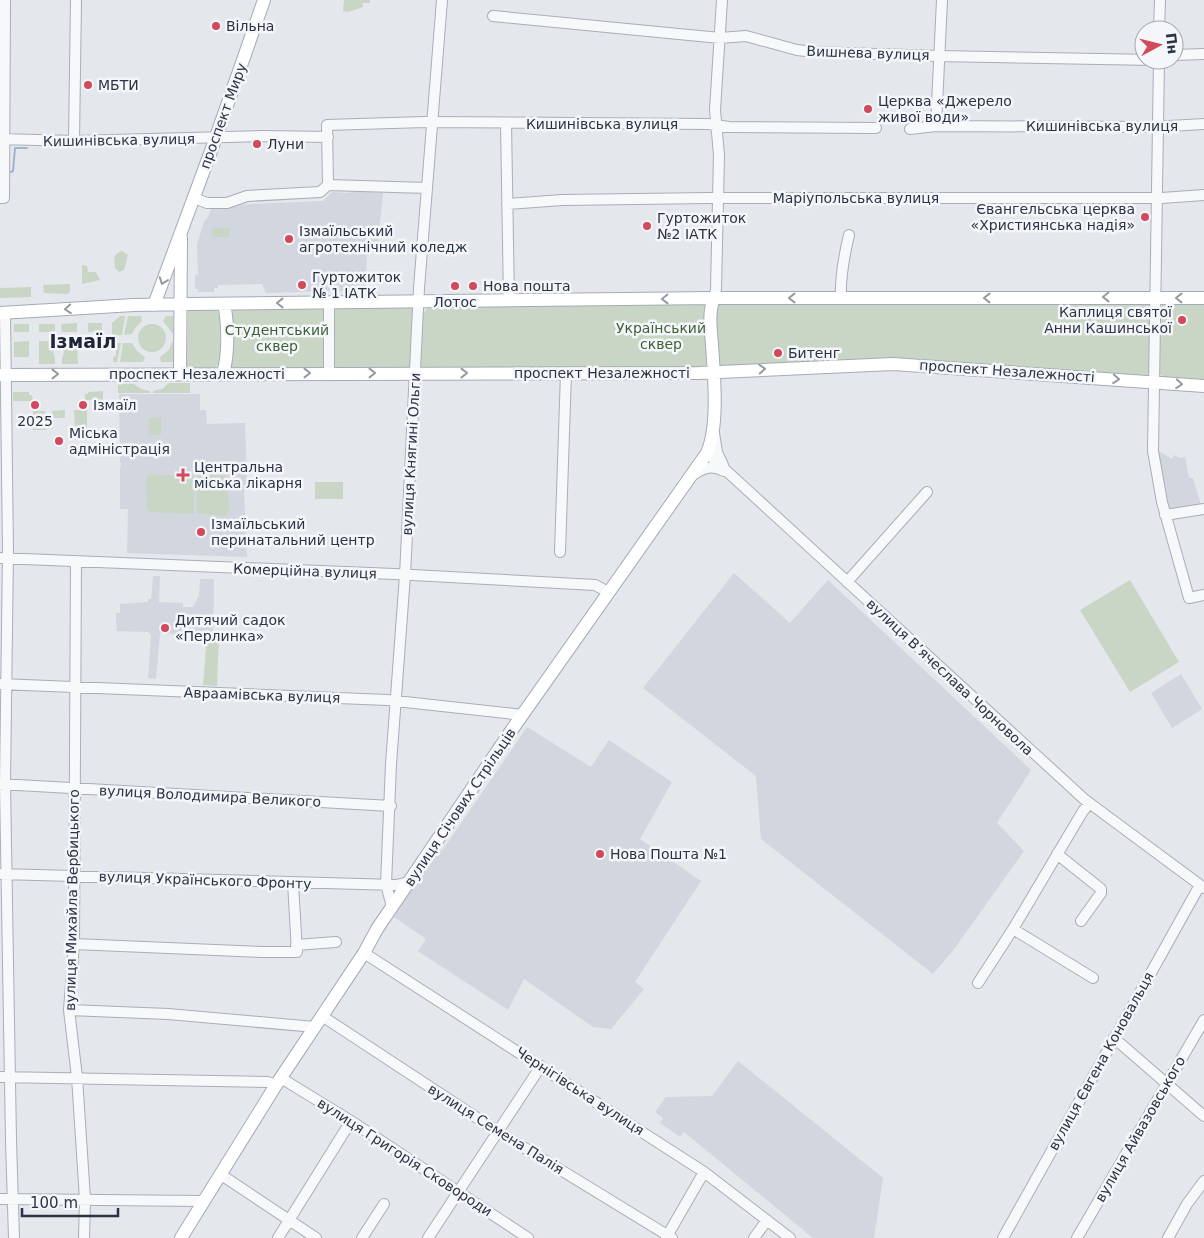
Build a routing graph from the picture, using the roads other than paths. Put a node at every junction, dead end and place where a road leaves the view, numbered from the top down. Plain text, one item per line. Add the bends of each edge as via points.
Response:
1 (5, 0) edge
2 (76, 0) edge
3 (264, 0) edge
4 (442, 0) edge
5 (722, 0) edge
6 (942, 0) edge
7 (1160, 0) edge
8 (493, 16) dead end
9 (1159, 20) edge
10 (720, 38) junction
11 (1204, 54) edge
12 (1184, 55) edge
13 (939, 56) junction
14 (1134, 60) edge
15 (1157, 70) edge
16 (432, 122) junction
17 (506, 123) junction
18 (1204, 124) edge
19 (715, 125) junction
20 (936, 126) junction
21 (1157, 127) junction
22 (876, 128) dead end
23 (910, 129) dead end
24 (328, 137) junction
25 (216, 138) junction
26 (3, 139) edge
27 (74, 141) junction
28 (328, 185) junction
29 (427, 188) junction
30 (1204, 195) edge
31 (2, 198) edge
32 (194, 198) junction
33 (718, 198) junction
34 (1156, 198) junction
35 (507, 204) junction
36 (181, 231) junction
37 (849, 235) dead end
38 (714, 298) junction
39 (841, 298) junction
40 (1154, 298) junction
41 (1204, 298) edge
42 (509, 301) junction
43 (419, 302) junction
44 (329, 303) junction
45 (224, 304) junction
46 (154, 305) junction
47 (181, 305) junction
48 (3, 313) edge
49 (713, 372) junction
50 (223, 373) junction
51 (329, 373) junction
52 (566, 373) junction
53 (3, 374) edge
54 (180, 374) junction
55 (416, 374) junction
56 (1154, 382) junction
57 (1204, 386) edge
58 (713, 424) junction
59 (706, 453) junction
60 (728, 472) junction
61 (689, 479) junction
62 (927, 492) dead end
63 (1204, 509) edge
64 (1165, 515) junction
65 (560, 552) dead end
66 (4, 558) edge
67 (76, 561) junction
68 (405, 575) junction
69 (847, 582) junction
70 (608, 592) junction
71 (1204, 594) edge
72 (3, 684) edge
73 (76, 688) junction
74 (395, 700) junction
75 (523, 715) junction
76 (3, 784) edge
77 (74, 789) junction
78 (1089, 804) junction
79 (390, 806) junction
80 (1058, 854) junction
81 (4, 874) edge
82 (74, 876) junction
83 (409, 882) junction
84 (293, 883) junction
85 (386, 884) junction
86 (1202, 886) edge
87 (392, 907) junction
88 (1081, 921) dead end
89 (377, 929) junction
90 (1013, 929) junction
91 (336, 942) dead end
92 (74, 944) junction
93 (296, 945) junction
94 (364, 953) junction
95 (1093, 978) dead end
96 (978, 983) dead end
97 (69, 1010) junction
98 (1204, 1020) edge
99 (318, 1021) junction
100 (1114, 1038) junction
101 (541, 1066) junction
102 (5, 1076) edge
103 (77, 1077) junction
104 (279, 1082) junction
105 (1167, 1083) junction
106 (1204, 1116) edge
107 (351, 1121) junction
108 (497, 1132) junction
109 (704, 1172) junction
110 (220, 1174) junction
111 (1204, 1181) edge
112 (458, 1191) junction
113 (0, 1198) edge
114 (13, 1199) junction
115 (84, 1199) junction
116 (203, 1201) junction
117 (384, 1204) dead end
118 (288, 1220) junction
119 (767, 1220) junction
120 (668, 1237) edge
121 (14, 1238) edge
122 (84, 1238) edge
123 (181, 1238) edge
124 (278, 1238) edge
125 (316, 1238) edge
126 (362, 1238) edge
127 (428, 1238) edge
128 (528, 1238) edge
129 (754, 1238) edge
130 (790, 1238) edge
131 (1003, 1238) edge
132 (1077, 1238) edge
133 (1168, 1238) edge

1 - 26 street
2 - 27 street
3 - 25 main road, проспект Миру
4 - 16 street, вулиця Княгині Ольги
5 - 10 street
6 - 13 street
7 - 9 street
8 - 10 street, Вишнева вулиця
10 - 13 street, Вишнева вулиця via 746,36 814,52
10 - 19 street
11 - 12 street
13 - 14 street, Вишнева вулиця
13 - 20 street
15 - 21 street
16 - 17 street, Кишинівська вулиця
16 - 24 street, Кишинівська вулиця via 328,126
16 - 29 street, вулиця Княгині Ольги
17 - 19 street, Кишинівська вулиця
17 - 35 street
18 - 21 street, Кишинівська вулиця
19 - 22 street, Кишинівська вулиця
19 - 33 street via 719,149
20 - 21 street, Кишинівська вулиця
20 - 23 street, Кишинівська вулиця
21 - 34 street
24 - 25 street, Кишинівська вулиця
24 - 28 street
25 - 27 street, Кишинівська вулиця
25 - 32 main road, проспект Миру
26 - 27 street, Кишинівська вулиця
26 - 31 street
28 - 29 street
28 - 32 street via 320,192 247,196 227,203 207,203
29 - 43 street, вулиця Княгині Ольги
30 - 34 street, Маріупольська вулиця
32 - 36 main road, проспект Миру
33 - 34 street, Маріупольська вулиця
33 - 35 street, Маріупольська вулиця
33 - 38 street
34 - 40 street
35 - 42 street
36 -> 46 main road, проспект Миру
36 - 47 main road, проспект Миру
37 - 39 street via 841,275
39 -> 38 main road
38 -> 42 main road
38 - 49 main road, вулиця Січових Стрільців via 710,314
40 -> 39 main road
41 -> 40 main road
40 - 56 street
42 - 43 main road
43 - 44 main road
43 - 55 street, вулиця Княгині Ольги
44 -> 45 main road
44 - 51 street
45 - 47 main road
45 - 50 main road via 227,323
46 - 47 main road
46 -> 48 main road
47 - 54 main road, проспект Миру
48 - 53 street
49 - 52 main road, проспект Незалежності
49 -> 56 main road, проспект Незалежності via 901,364
49 - 58 main road, вулиця Січових Стрільців
50 -> 51 main road, проспект Незалежності
50 - 54 main road, проспект Незалежності
51 -> 55 main road, проспект Незалежності
55 -> 52 main road, проспект Незалежності
52 - 65 street
53 -> 54 main road, проспект Незалежності
53 - 66 street
55 - 68 street, вулиця Княгині Ольги
56 -> 57 main road, проспект Незалежності
56 - 64 street via 1153,452
58 - 59 main road, вулиця Січових Стрільців
58 - 60 street via 717,452
59 - 60 street, вулиця Вʼячеслава Чорновола
59 - 61 main road, вулиця Січових Стрільців
60 - 61 street via 706,468
60 - 69 street, вулиця Вʼячеслава Чорновола
61 - 70 main road, вулиця Січових Стрільців
62 - 69 street
63 - 64 street
64 - 71 street via 1189,598
66 - 67 street, Комерційна вулиця
66 - 72 street via 7,678
67 - 68 street, Комерційна вулиця
67 - 73 street, вулиця Михайла Вербицького
68 - 70 street, Комерційна вулиця via 595,585
68 - 74 street, вулиця Княгині Ольги
69 - 78 street, вулиця Вʼячеслава Чорновола
70 - 75 main road, вулиця Січових Стрільців
72 - 73 street, Авраамівська вулиця
72 - 76 street
73 - 74 street, Авраамівська вулиця
73 - 77 street, вулиця Михайла Вербицького
74 - 75 street, Авраамівська вулиця
74 - 79 street, вулиця Княгині Ольги
75 - 83 main road, вулиця Січових Стрільців
76 - 77 street, вулиця Володимира Великого
76 - 81 street
77 - 79 street, вулиця Володимира Великого
77 - 82 street, вулиця Михайла Вербицького
78 - 80 street
78 - 86 street, вулиця Вʼячеслава Чорновола
79 - 85 street, вулиця Княгині Ольги
80 - 88 street via 1101,889
80 - 90 street
81 - 82 street, вулиця Українського Фронту
81 - 102 street
82 - 84 street, вулиця Українського Фронту
82 - 92 street, вулиця Михайла Вербицького
83 - 85 street, вулиця Українського Фронту
83 - 87 main road, вулиця Січових Стрільців
84 - 85 street, вулиця Українського Фронту
84 - 93 street
85 - 87 street, вулиця Княгині Ольги
85 - 89 street via 383,914
86 - 100 street, вулиця Євгена Коновальця
87 - 89 main road, вулиця Січових Стрільців
89 - 94 main road, вулиця Січових Стрільців
90 - 95 street
90 - 96 street
91 - 93 street
92 - 93 street via 262,952 297,952
92 - 97 street, вулиця Михайла Вербицького
94 - 99 main road, вулиця Січових Стрільців
94 - 101 street, Чернігівська вулиця
97 - 99 street, вулиця Семена Палія
97 - 103 street, вулиця Михайла Вербицького
98 - 105 street, вулиця Айвазовського
99 - 104 main road, вулиця Січових Стрільців
99 - 108 street, вулиця Семена Палія
100 - 105 street
100 - 131 street, вулиця Євгена Коновальця
101 - 108 street
101 - 109 street, Чернігівська вулиця
102 - 103 street, вулиця Григорія Сковороди
102 - 114 street
103 - 104 street, вулиця Григорія Сковороди
103 - 115 street, вулиця Михайла Вербицького
104 - 107 street, вулиця Григорія Сковороди
104 - 110 main road, вулиця Січових Стрільців
105 - 106 street
105 - 132 street, вулиця Айвазовського
107 - 112 street, вулиця Григорія Сковороди
107 - 118 street
108 - 112 street
108 - 120 street, вулиця Семена Палія
109 - 119 street, Чернігівська вулиця
109 - 120 street
110 - 116 main road, вулиця Січових Стрільців
110 - 118 street
111 - 133 street
112 - 127 street
112 - 128 street, вулиця Григорія Сковороди
113 - 114 street
114 - 115 street
114 - 121 street
115 - 116 street
115 - 122 street, вулиця Михайла Вербицького
116 - 123 main road, вулиця Січових Стрільців
117 - 126 street
118 - 124 street
118 - 125 street
119 - 129 street
119 - 130 street, Чернігівська вулиця

